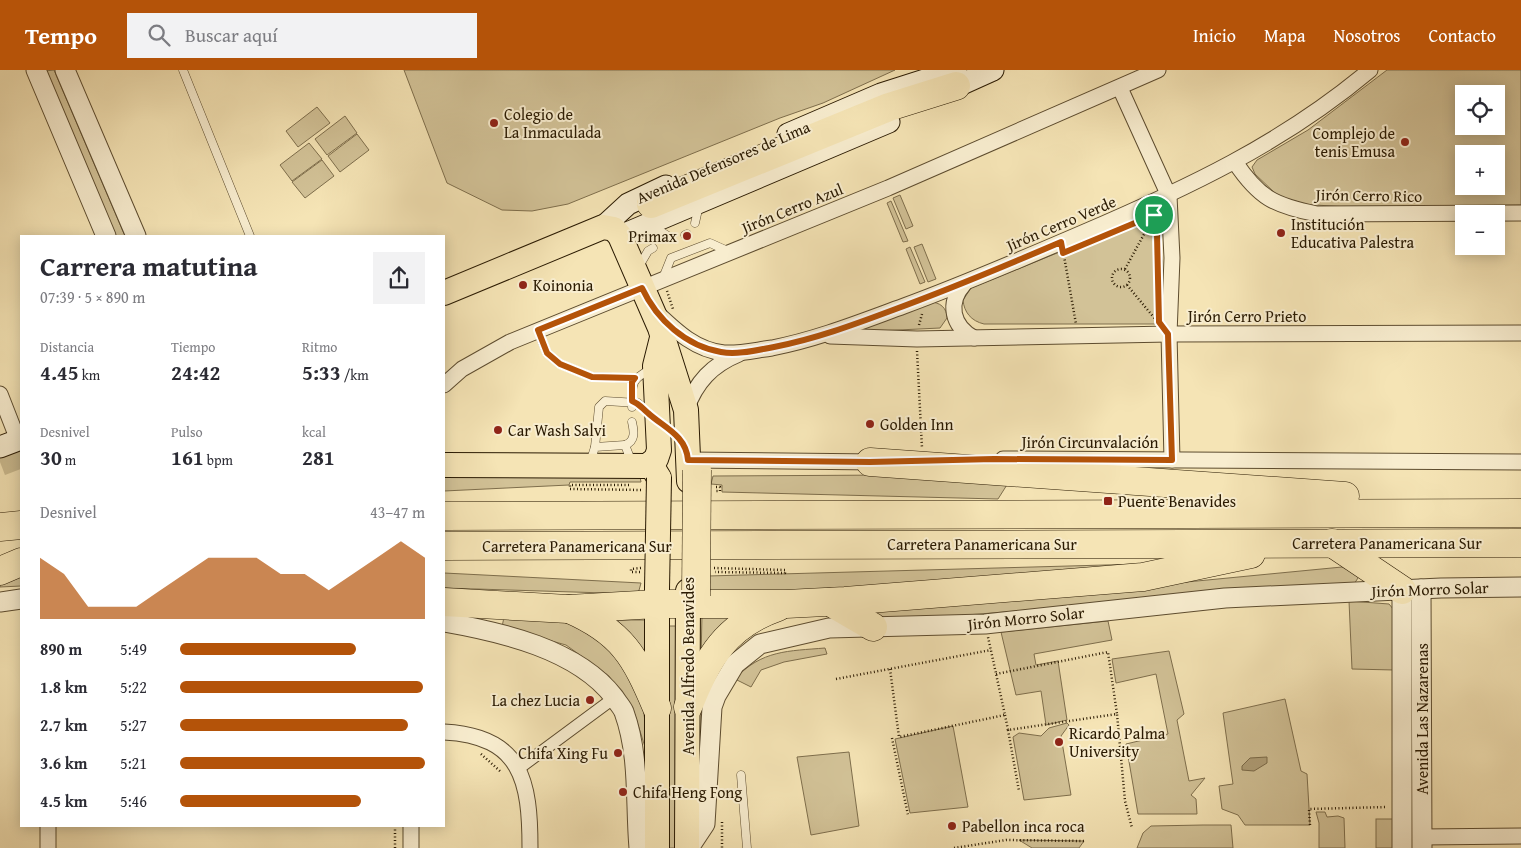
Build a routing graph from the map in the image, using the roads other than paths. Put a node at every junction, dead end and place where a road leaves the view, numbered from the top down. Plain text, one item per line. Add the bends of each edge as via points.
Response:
1 (36, 70) edge
2 (65, 70) edge
3 (183, 70) edge
4 (992, 70) edge
5 (1158, 70) edge
6 (1370, 70) edge
7 (956, 78) edge
8 (1120, 88) junction
9 (1235, 162) junction
10 (1169, 196) junction
11 (650, 214) junction
12 (1521, 214) edge
13 (611, 232) junction
14 (106, 235) edge
15 (136, 235) edge
16 (250, 235) edge
17 (668, 236) dead end
18 (653, 248) dead end
19 (964, 284) junction
20 (648, 287) junction
21 (445, 293) edge
22 (1164, 328) junction
23 (538, 330) junction
24 (1521, 332) edge
25 (823, 336) junction
26 (663, 337) junction
27 (974, 338) junction
28 (740, 353) junction
29 (655, 366) junction
30 (635, 378) junction
31 (445, 384) edge
32 (0, 394) edge
33 (632, 404) junction
34 (686, 410) junction
35 (658, 420) junction
36 (632, 422) dead end
37 (13, 442) edge
38 (625, 445) junction
39 (592, 457) junction
40 (1172, 460) junction
41 (870, 462) junction
42 (1521, 462) edge
43 (691, 464) junction
44 (445, 465) edge
45 (647, 474) junction
46 (1490, 513) junction
47 (1521, 513) edge
48 (445, 516) edge
49 (20, 525) edge
50 (0, 527) edge
51 (1304, 543) junction
52 (1332, 543) junction
53 (1521, 544) edge
54 (445, 546) edge
55 (20, 556) edge
56 (0, 558) edge
57 (20, 562) edge
58 (0, 571) edge
59 (1521, 587) edge
60 (654, 588) junction
61 (1412, 590) junction
62 (20, 598) edge
63 (692, 599) junction
64 (0, 602) edge
65 (445, 602) edge
66 (830, 602) junction
67 (786, 604) junction
68 (568, 609) junction
69 (445, 622) edge
70 (873, 627) junction
71 (614, 698) junction
72 (688, 707) junction
73 (657, 708) junction
74 (445, 732) edge
75 (511, 772) junction
76 (741, 775) dead end
77 (48, 827) edge
78 (411, 827) edge
79 (1521, 836) edge
80 (1422, 842) edge
81 (48, 848) edge
82 (411, 848) edge
83 (530, 848) edge
84 (639, 848) edge
85 (657, 848) edge
86 (688, 848) edge
87 (746, 848) edge
88 (1402, 848) edge

1 - 14 street
2 - 15 street
3 - 16 lane
4 - 7 main road, Avenida Defensores de Lima
5 - 8 street, Jirón Cerro Azul
6 - 9 street, Jirón Cerro Verde via 1297,125
7 - 11 highway
7 - 11 main road, Avenida Defensores de Lima via 893,119 698,213
7 - 13 main road, Avenida Defensores de Lima via 881,94 640,197 628,204
8 - 10 street
8 - 20 street, Jirón Cerro Azul
9 - 10 street, Jirón Cerro Verde
9 - 12 street, Jirón Cerro Rico via 1259,193 1300,211 1317,214
10 - 19 street, Jirón Cerro Verde
10 - 22 street via 1172,258
11 - 13 main road, Avenida Defensores de Lima
11 - 17 lane
13 - 20 main road
13 - 21 main road, Avenida Defensores de Lima
18 - 20 lane via 648,251
19 - 25 street, Jirón Cerro Verde
19 - 27 street via 955,296 953,310 962,330
20 - 23 street, Jirón Cerro Azul
20 - 26 main road
20 - 28 street, Jirón Cerro Verde via 688,341 714,350
22 - 24 street, Jirón Cerro Prieto
22 - 27 street, Jirón Cerro Prieto via 1079,327
22 - 40 street
23 - 30 lane via 547,353 560,364 592,377
23 - 31 street, Jirón Cerro Azul via 486,355
25 - 27 street, Jirón Cerro Prieto
25 - 28 street, Jirón Cerro Verde
26 - 29 main road, Avenida Alfredo Benavides
26 - 34 main road
28 - 34 street, Jirón Cerro Verde via 725,359 700,381
29 - 30 lane
29 - 35 main road, Avenida Alfredo Benavides
30 - 33 lane via 632,382
32 - 37 street
33 - 35 lane via 638,403
33 - 39 lane via 605,401 601,404
34 - 43 main road
35 - 43 main road via 673,431
35 - 45 main road, Avenida Alfredo Benavides via 659,450
36 - 38 lane via 634,435 632,441
38 - 39 lane
38 - 45 lane
39 - 44 main road
39 - 45 main road
40 - 41 street, Jirón Circunvalación
40 - 42 street, Jirón Circunvalación
41 - 43 street, Jirón Circunvalación
41 - 46 highway via 1346,496
43 - 63 highway, bridge
45 - 60 main road, Avenida Alfredo Benavides, bridge
46 - 47 highway, Carretera Panamericana Sur
46 - 48 highway, Carretera Panamericana Sur
49 - 50 highway
51 - 52 highway, Carretera Panamericana Sur
51 - 54 highway, Carretera Panamericana Sur
51 - 66 highway via 1143,578
52 - 53 highway, Carretera Panamericana Sur
52 - 61 highway
55 - 56 highway
57 - 58 highway
59 - 61 street, Jirón Morro Solar
60 - 63 highway
60 - 68 highway
60 - 73 main road, Avenida Alfredo Benavides
61 - 70 street, Jirón Morro Solar via 1225,598 986,624
61 - 80 street, Avenida Las Nazarenas
61 - 88 street, Avenida Las Nazarenas
62 - 64 street
63 - 67 highway
63 - 72 main road, Avenida Alfredo Benavides
65 - 68 highway
66 - 67 highway
66 - 70 highway
67 - 72 highway via 762,612 726,637 701,675
68 - 73 highway via 596,621 617,638 633,658
69 - 71 street via 511,638 572,660 604,684
70 - 86 street, Jirón Morro Solar via 828,628 780,638 760,644 735,664 712,707 705,824
71 - 75 street
71 - 84 street via 624,710 634,750
72 - 86 main road, Avenida Alfredo Benavides
73 - 85 main road, Avenida Alfredo Benavides
74 - 75 street via 482,738 499,747 512,759
75 - 83 street via 526,788 530,810
76 - 87 lane
77 - 81 street
78 - 82 street
79 - 80 street

